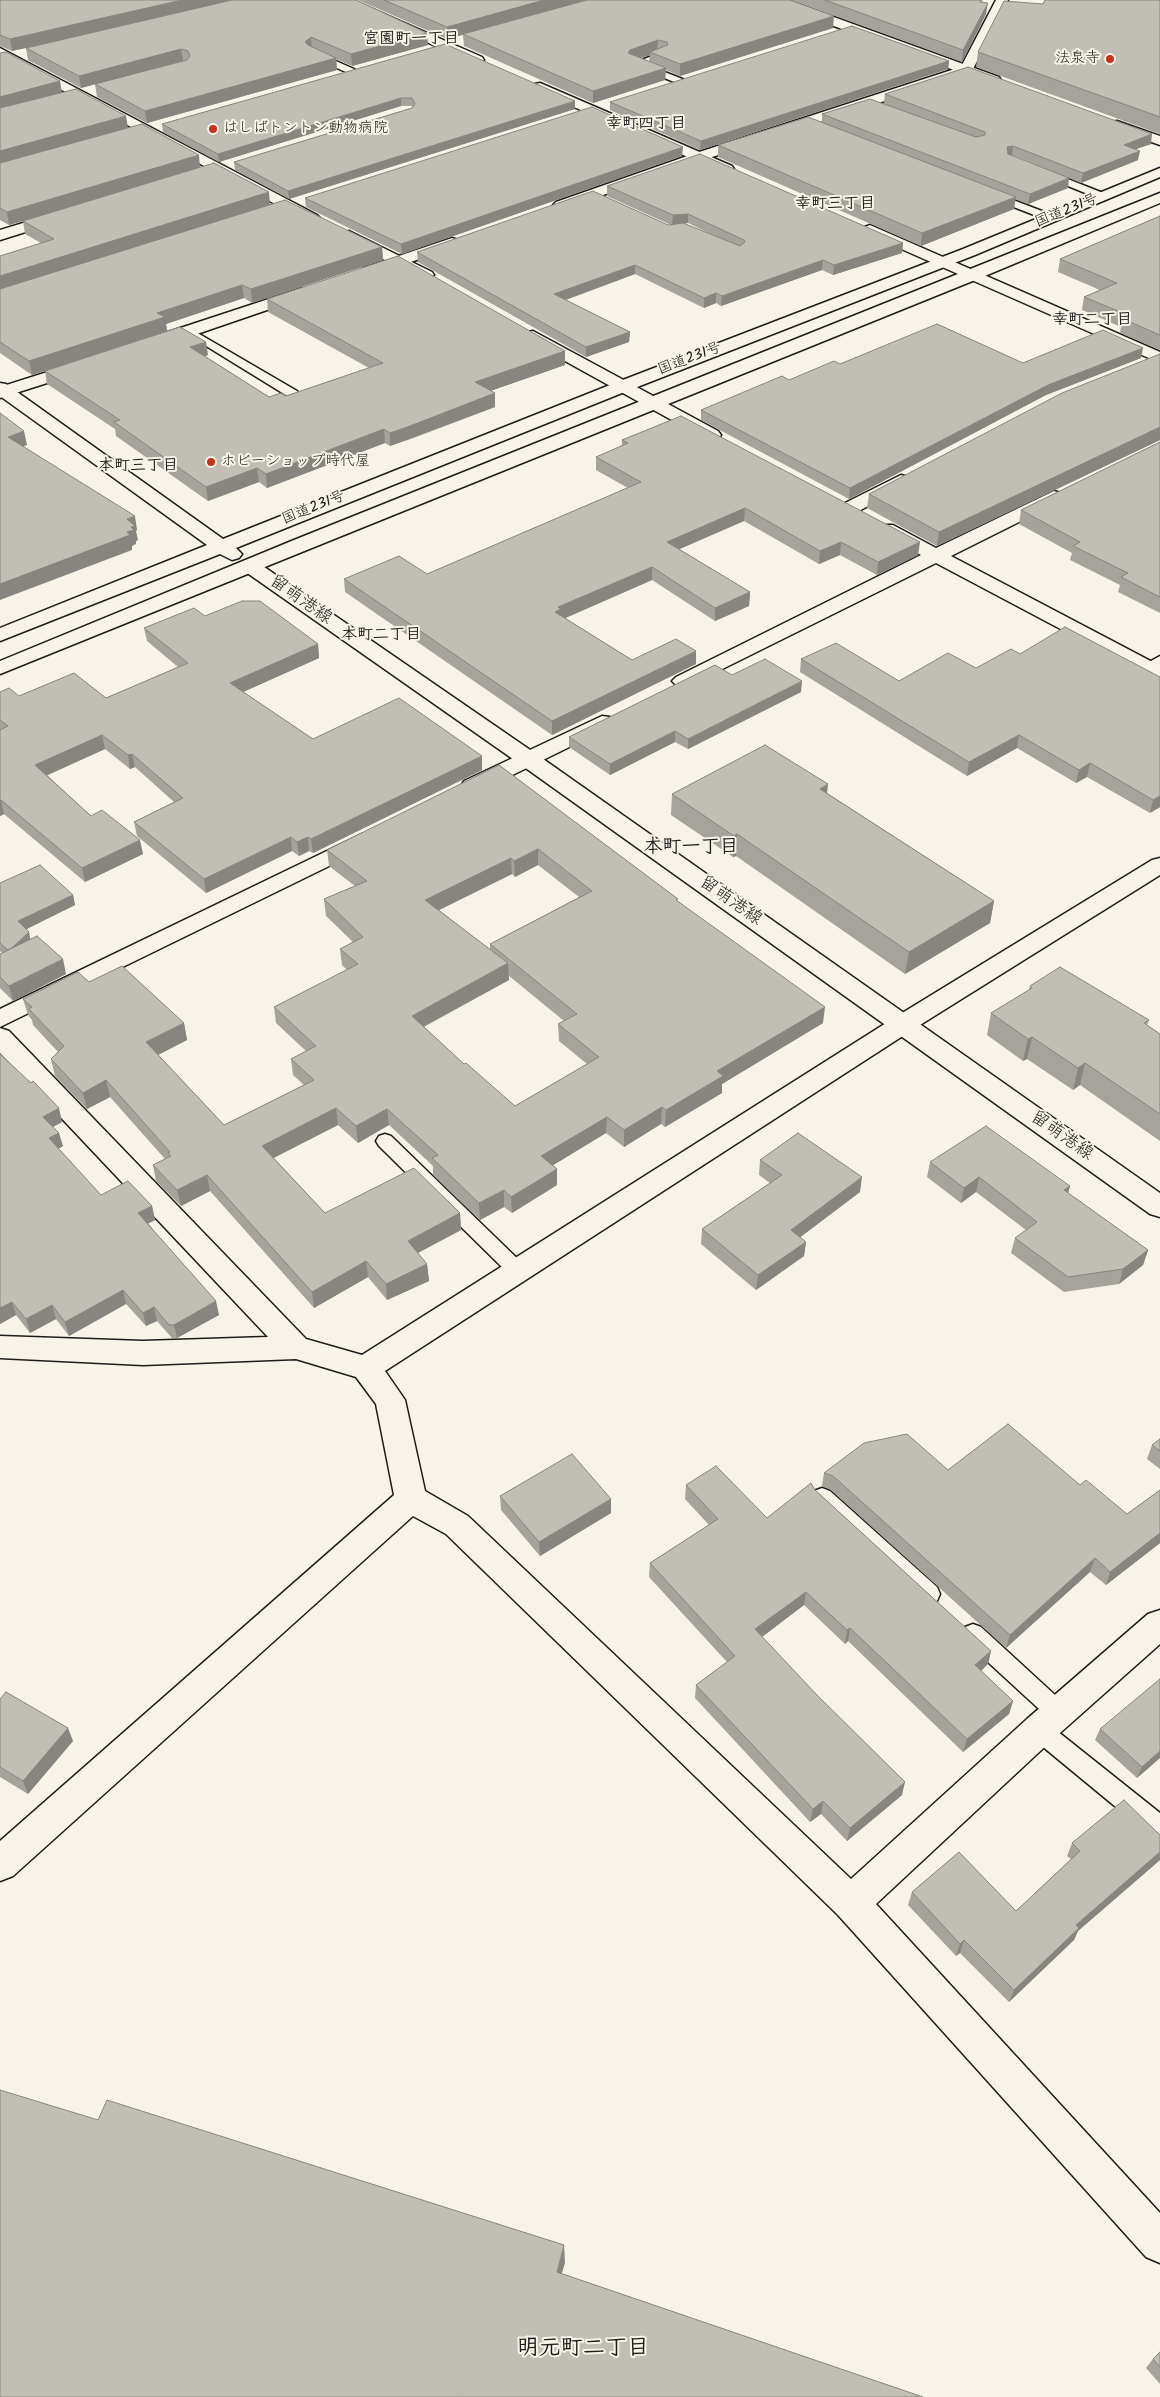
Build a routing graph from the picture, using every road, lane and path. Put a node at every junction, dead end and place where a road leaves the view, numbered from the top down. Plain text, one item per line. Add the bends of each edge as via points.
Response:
1 (342, 0) edge
2 (775, 0) edge
3 (1002, 0) edge
4 (851, 28) junction
5 (832, 34) edge
6 (463, 40) edge
7 (444, 45) junction
8 (425, 50) edge
9 (28, 54) edge
10 (313, 54) edge
11 (661, 56) edge
12 (3, 57) edge
13 (488, 64) edge
14 (356, 70) joint
15 (966, 70) junction
16 (332, 76) edge
17 (700, 76) edge
18 (523, 80) edge
19 (682, 82) junction
20 (1003, 83) edge
21 (664, 88) edge
22 (99, 90) edge
23 (80, 95) junction
24 (62, 100) edge
25 (867, 102) junction
26 (611, 105) edge
27 (885, 109) edge
28 (593, 111) junction
29 (574, 117) edge
30 (1105, 120) edge
31 (805, 122) junction
32 (165, 124) edge
33 (146, 129) junction
34 (823, 129) edge
35 (128, 134) edge
36 (1160, 141) edge
37 (698, 157) junction
38 (238, 162) edge
39 (219, 167) junction
40 (1037, 170) edge
41 (1160, 172) edge
42 (200, 173) edge
43 (743, 176) edge
44 (979, 190) edge
45 (592, 194) junction
46 (1104, 197) junction
47 (1160, 198) edge
48 (308, 201) edge
49 (610, 202) edge
50 (289, 207) junction
51 (546, 210) edge
52 (76, 212) edge
53 (270, 212) edge
54 (1052, 218) junction
55 (852, 223) edge
56 (0, 236) edge
57 (465, 238) edge
58 (401, 261) junction
59 (944, 262) junction
60 (355, 276) edge
61 (974, 276) junction
62 (443, 285) edge
63 (318, 288) edge
64 (519, 329) edge
65 (189, 331) junction
66 (134, 349) edge
67 (1160, 358) edge
68 (97, 361) edge
69 (1142, 366) edge
70 (621, 387) junction
71 (2, 391) edge
72 (292, 394) edge
73 (651, 403) junction
74 (728, 444) edge
75 (917, 473) edge
76 (1073, 487) edge
77 (831, 500) edge
78 (848, 509) junction
79 (220, 545) junction
80 (934, 555) junction
81 (250, 566) junction
82 (0, 635) edge
83 (1156, 667) edge
84 (0, 668) edge
85 (669, 688) edge
86 (616, 715) edge
87 (528, 759) junction
88 (456, 794) edge
89 (385, 829) edge
90 (1160, 864) edge
91 (0, 1019) edge
92 (903, 1024) junction
93 (0, 1037) edge
94 (385, 1141) dead end
95 (1160, 1207) edge
96 (518, 1271) junction
97 (0, 1347) edge
98 (296, 1348) junction
99 (366, 1368) junction
100 (822, 1497) edge
101 (412, 1499) junction
102 (1160, 1624) edge
103 (1049, 1722) junction
104 (1160, 1828) edge
105 (0, 1864) edge
106 (851, 1903) junction
107 (1160, 2244) edge

1 - 7 main road
2 - 4 main road
3 - 15 main road
4 - 5 main road
4 - 15 main road
6 - 7 main road
7 - 8 main road
7 - 13 main road
9 - 12 main road
10 - 14 lane
11 - 19 lane via 635,64
12 - 23 main road
14 - 16 main road
15 - 20 main road
15 - 25 main road
17 - 19 main road
18 - 28 main road
19 - 21 main road
22 - 23 main road
23 - 24 main road
23 - 33 main road
25 - 27 lane
25 - 31 main road
26 - 28 main road
28 - 29 main road
28 - 37 main road
30 - 36 main road
31 - 34 lane
31 - 37 main road
32 - 33 main road
33 - 35 main road
33 - 39 main road
37 - 43 main road
37 - 45 main road
38 - 39 main road
39 - 42 main road
39 - 50 main road
40 - 46 lane
41 - 46 main road, 国道231号
44 - 54 lane
45 - 49 lane
45 - 51 main road
46 - 54 main road, 国道231号
47 - 61 main road, 国道231号
48 - 50 main road
50 - 53 main road
50 - 58 main road
52 - 56 main road
54 - 59 main road, 国道231号
55 - 59 main road
57 - 58 main road
58 - 60 main road
58 - 62 main road
59 - 61 main road
59 - 70 main road, 国道231号
61 - 67 main road
61 - 73 main road, 国道231号
63 - 65 main road
64 - 70 main road
65 - 66 main road
65 - 72 lane
67 - 69 main road
68 - 71 main road
70 - 73 main road
70 - 79 main road, 国道231号
71 - 79 main road
73 - 74 main road
73 - 81 main road, 国道231号
75 - 78 main road
76 - 80 main road
77 - 78 main road
78 - 80 main road
79 - 81 main road
79 - 82 main road, 国道231号
80 - 83 main road
80 - 85 main road
81 - 84 main road, 国道231号
81 - 87 main road, 留萌港線
86 - 87 main road
87 - 88 main road
87 - 92 main road, 留萌港線
89 - 91 main road
90 - 92 main road
92 - 95 main road, 留萌港線
92 - 96 main road
93 - 98 main road
94 - 96 lane
96 - 99 main road
97 - 98 main road via 143,1353
98 - 99 main road
99 - 101 main road via 390,1400
100 - 103 lane via 951,1615
101 - 105 main road
101 - 106 main road via 457,1525
102 - 103 main road
103 - 104 lane
103 - 106 main road
106 - 107 main road

